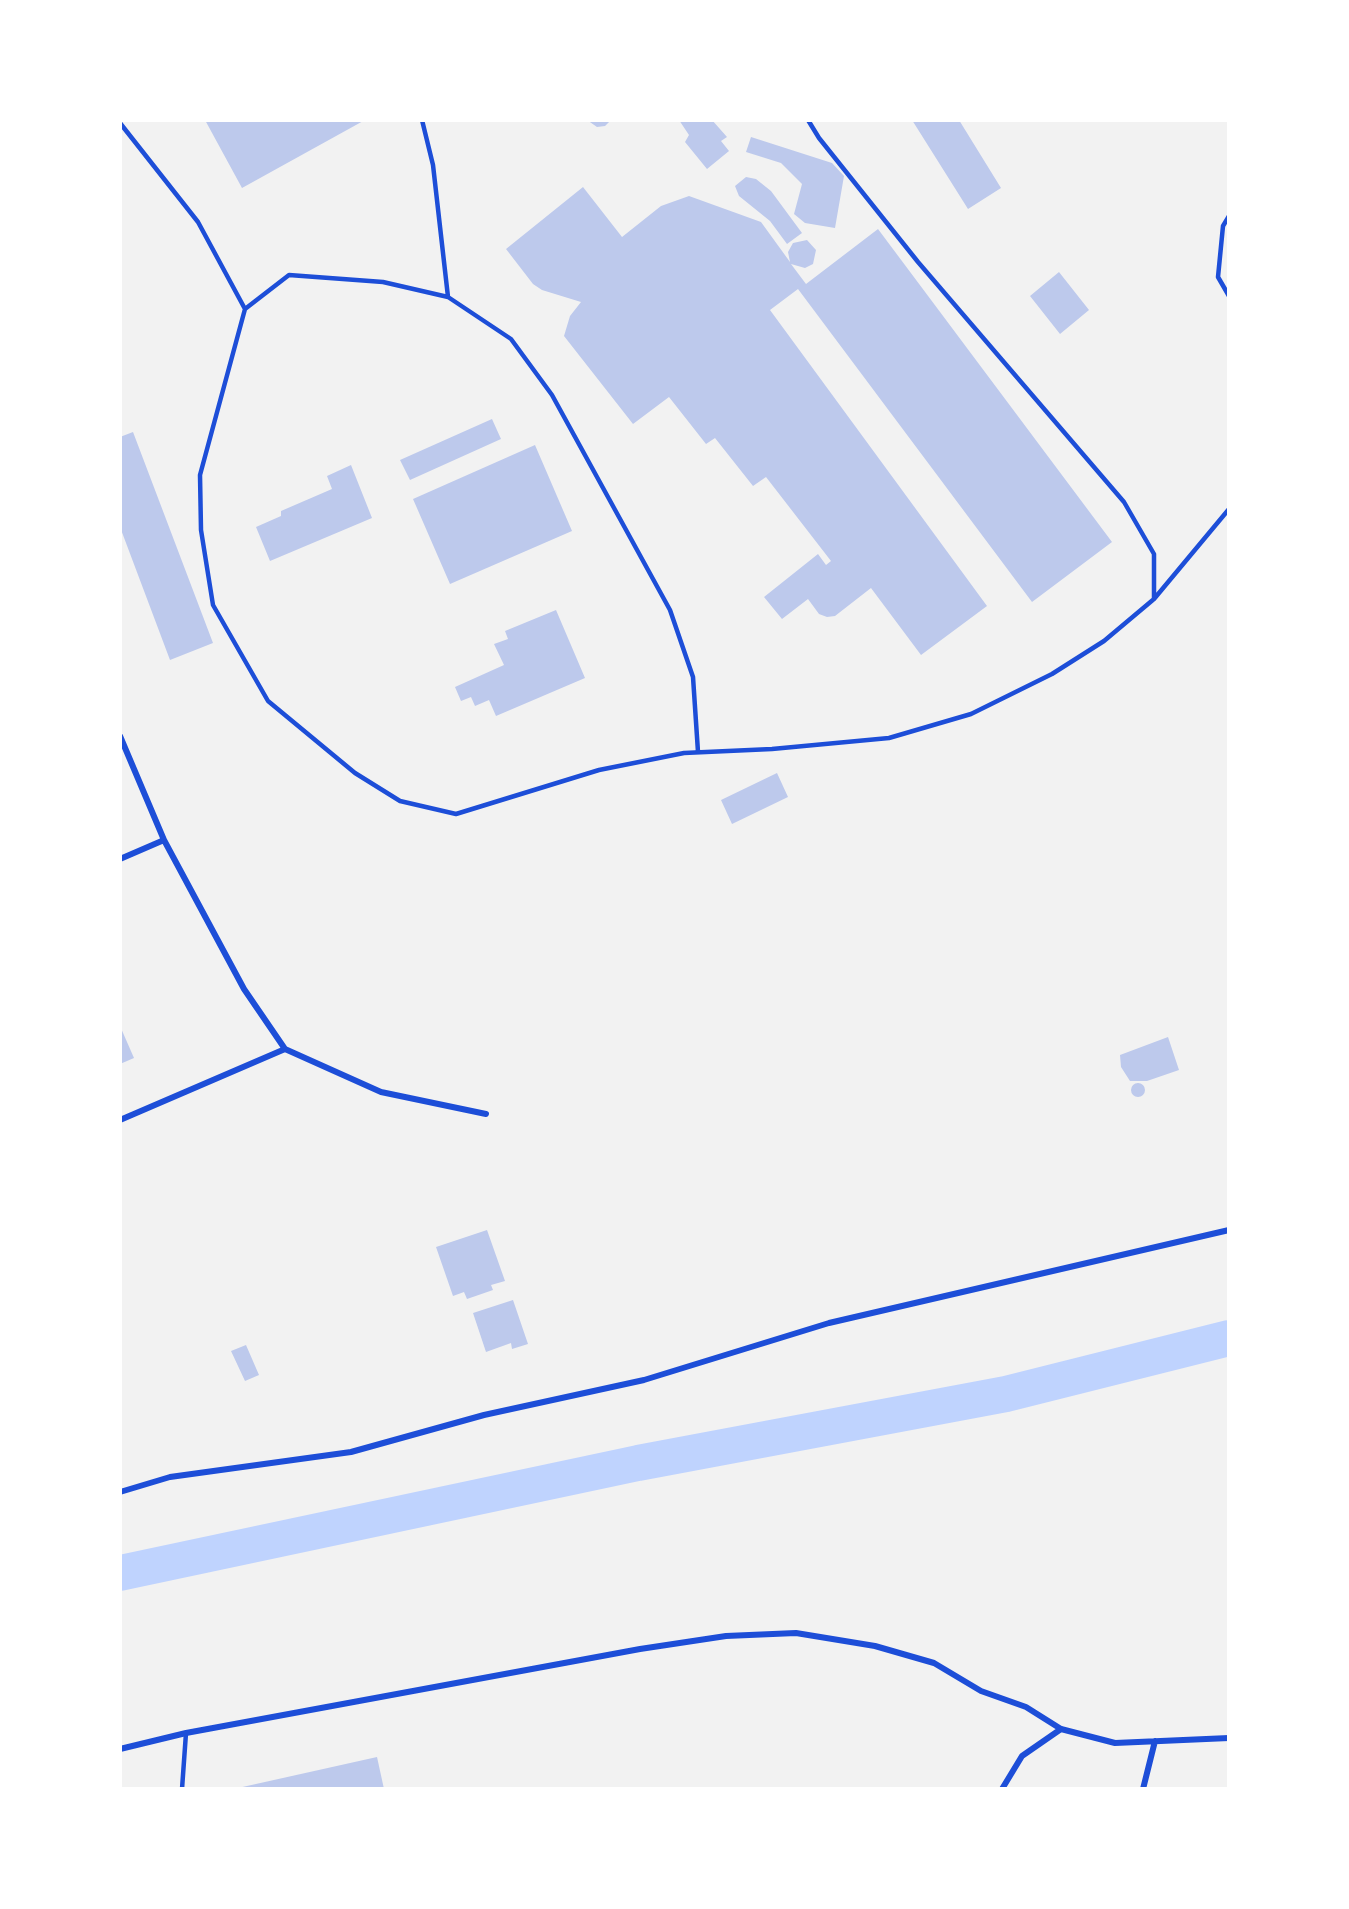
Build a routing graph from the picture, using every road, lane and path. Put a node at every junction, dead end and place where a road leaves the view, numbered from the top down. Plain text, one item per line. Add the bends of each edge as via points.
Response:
1 (422, 120) edge
2 (808, 120) edge
3 (120, 123) edge
4 (1229, 216) edge
5 (1229, 296) edge
6 (448, 297) junction
7 (245, 309) junction
8 (1229, 509) edge
9 (1154, 599) junction
10 (120, 736) edge
11 (698, 752) junction
12 (164, 840) junction
13 (120, 859) edge
14 (285, 1049) junction
15 (486, 1114) dead end
16 (120, 1120) edge
17 (1229, 1230) edge
18 (120, 1492) edge
19 (1060, 1729) junction
20 (186, 1733) junction
21 (1229, 1738) edge
22 (1155, 1741) junction
23 (120, 1749) edge
24 (182, 1789) edge
25 (1002, 1789) edge
26 (1143, 1789) edge

1 - 6 lane via 433,165
2 - 9 lane via 918,262 1124,502 1154,554
3 - 7 lane via 198,222
4 - 5 lane via 1223,226 1218,277
6 - 7 lane via 383,282 289,275
6 - 11 lane via 511,339 552,395 670,610 693,677
7 - 11 lane via 200,475 201,530 213,605 268,701 355,773 400,801 456,814 599,770
8 - 9 lane
9 - 11 lane via 1104,641 1052,674 971,714 889,738
10 - 12 street
12 - 13 street
12 - 14 street via 244,989
14 - 15 street via 381,1092
14 - 16 street
17 - 18 street via 829,1323 644,1380 484,1415 351,1452 170,1477
19 - 20 street via 1026,1707 981,1691 934,1663 875,1646 796,1633 726,1636 640,1649
19 - 22 street via 1115,1743
19 - 25 street via 1022,1756
20 - 23 street
20 - 24 lane
21 - 22 street
22 - 26 street

